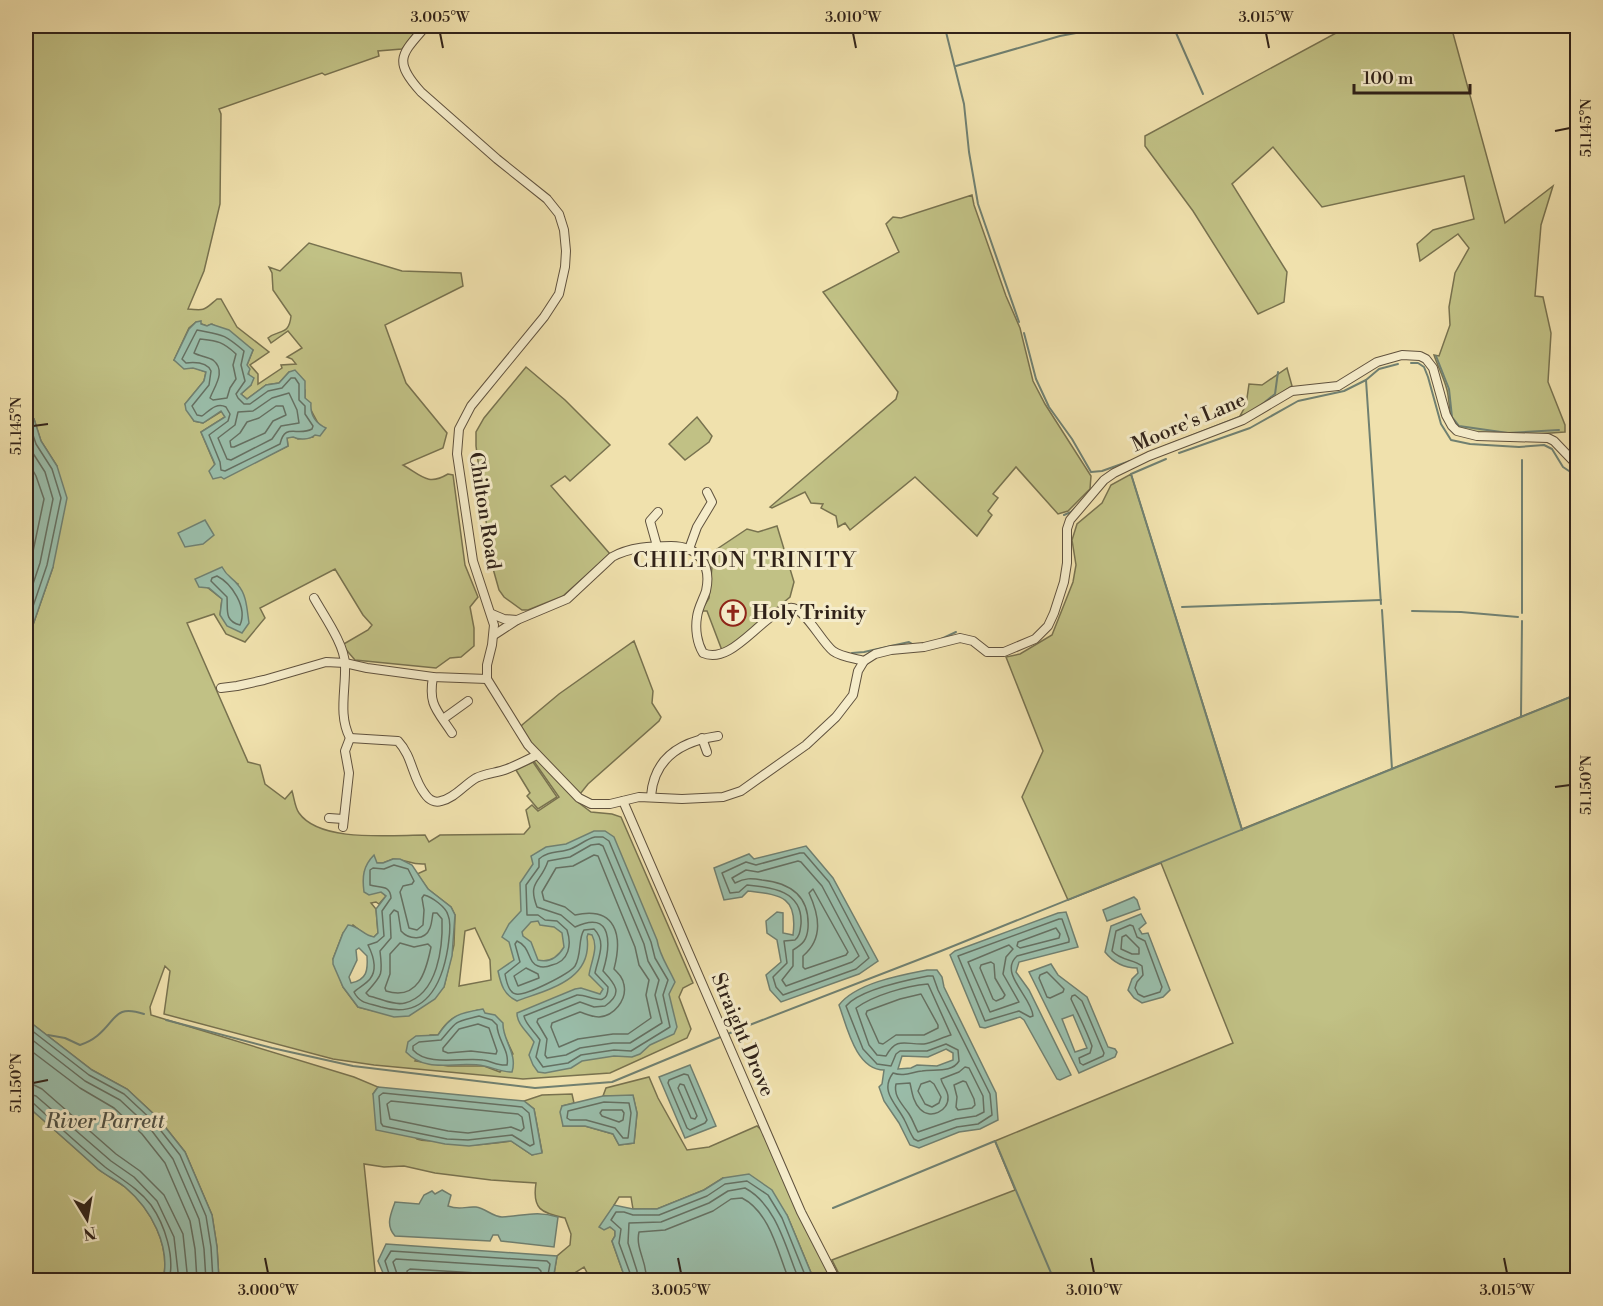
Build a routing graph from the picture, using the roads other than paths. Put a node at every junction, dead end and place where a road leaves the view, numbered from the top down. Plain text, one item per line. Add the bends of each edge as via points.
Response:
1 (426, 26) edge
2 (1578, 466) edge
3 (707, 492) dead end
4 (658, 512) dead end
5 (657, 546) junction
6 (689, 549) junction
7 (314, 598) dead end
8 (492, 614) junction
9 (517, 620) junction
10 (494, 635) junction
11 (864, 661) junction
12 (345, 663) junction
13 (434, 677) junction
14 (487, 679) junction
15 (221, 687) dead end
16 (468, 701) dead end
17 (443, 719) junction
18 (452, 733) dead end
19 (718, 736) dead end
20 (350, 738) junction
21 (702, 738) junction
22 (707, 752) dead end
23 (537, 755) junction
24 (651, 796) junction
25 (622, 801) junction
26 (329, 818) dead end
27 (836, 1281) edge

1 - 8 street, Chilton Road via 406,47 404,68 410,80 552,204 565,237 563,280 553,305 471,406 459,429 457,454 473,561
2 - 11 street, Moore's Lane via 1548,438 1477,436 1457,431 1446,416 1430,363 1412,355 1385,359 1338,386 1292,391 1243,420 1109,476 1070,520 1064,582 1048,626 1035,639 994,653 960,638 880,652
3 - 6 street via 712,502
4 - 5 street via 650,520
5 - 6 street
5 - 9 street via 621,552 567,599
6 - 11 street via 702,559 708,571 697,618 703,653 723,653 773,615 794,607 801,610 835,652
7 - 12 street
8 - 9 street
8 - 10 street, Chilton Road
9 - 10 street
10 - 14 street, Chilton Road
11 - 24 street via 853,695 836,717 748,787 723,797
12 - 13 street
12 - 15 street via 314,664 237,687
12 - 20 street via 343,715
13 - 14 street
13 - 17 street via 432,703
14 - 23 street
16 - 17 street
17 - 18 street
19 - 21 street
20 - 23 street via 398,741 426,795 435,801 450,797 477,778
20 - 26 street via 345,751 349,773 343,823
21 - 22 street
21 - 24 street via 670,755 656,773
23 - 25 street via 583,801 601,805
24 - 25 street
25 - 27 street, Straight Drove via 801,1212

